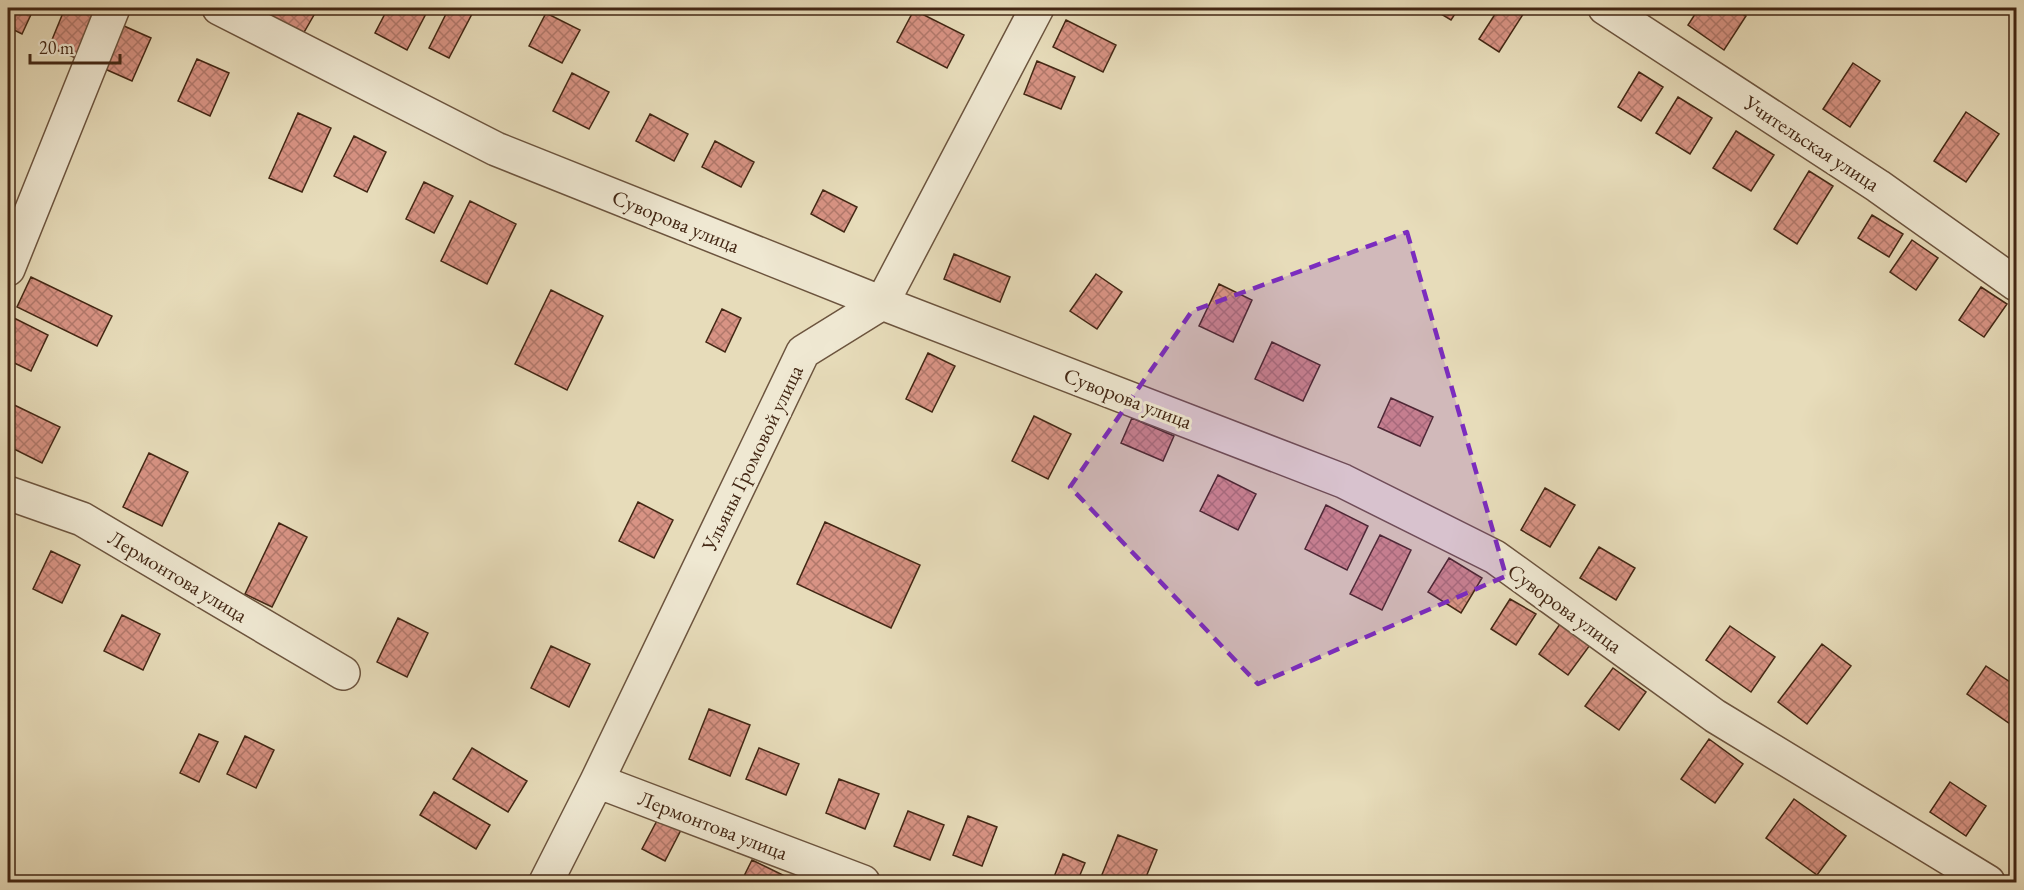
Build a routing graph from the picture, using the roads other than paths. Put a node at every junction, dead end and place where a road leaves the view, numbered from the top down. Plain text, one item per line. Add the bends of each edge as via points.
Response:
1 (113, 8) edge
2 (219, 8) edge
3 (1037, 8) edge
4 (1605, 8) edge
5 (8, 269) edge
6 (2016, 284) edge
7 (882, 303) junction
8 (8, 493) edge
9 (343, 674) dead end
10 (597, 781) junction
11 (546, 882) edge
12 (863, 882) edge
13 (1988, 882) edge

1 - 5 street
2 - 7 street, Суворова улица via 496,149
3 - 7 street
4 - 6 street, Учительская улица via 1878,186
7 - 10 street, Ульяны Громовой улица via 803,352
7 - 13 street, Суворова улица via 1343,481 1495,557 1715,716
8 - 9 street, Лермонтова улица via 82,519
10 - 11 street, Ульяны Громовой улица
10 - 12 street, Лермонтова улица

